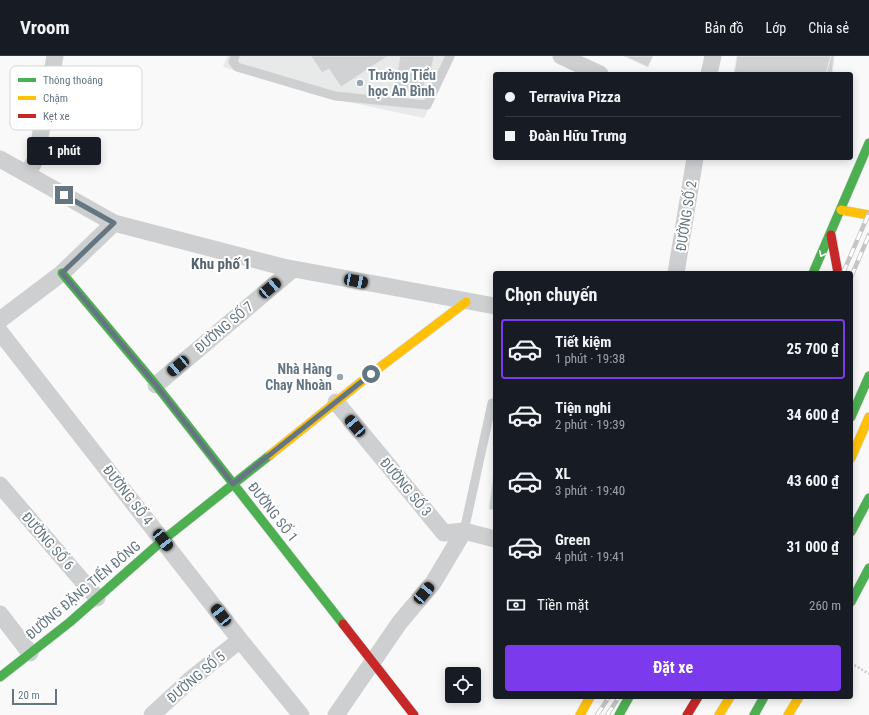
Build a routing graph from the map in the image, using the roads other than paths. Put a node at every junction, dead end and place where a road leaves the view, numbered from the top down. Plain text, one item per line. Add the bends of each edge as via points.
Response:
1 (55, 56) edge
2 (235, 56) edge
3 (450, 56) edge
4 (561, 56) edge
5 (712, 56) edge
6 (53, 66) edge
7 (596, 72) edge
8 (709, 72) edge
9 (41, 130) edge
10 (869, 143) edge
11 (0, 159) edge
12 (695, 160) edge
13 (27, 174) junction
14 (842, 210) junction
15 (869, 215) edge
16 (114, 223) junction
17 (831, 235) junction
18 (293, 269) junction
19 (676, 271) edge
20 (814, 271) edge
21 (838, 271) edge
22 (62, 273) junction
23 (466, 302) junction
24 (493, 306) edge
25 (0, 320) edge
26 (0, 332) edge
27 (869, 376) edge
28 (156, 385) junction
29 (336, 402) junction
30 (492, 402) dead end
31 (853, 412) edge
32 (869, 417) edge
33 (853, 453) edge
34 (233, 484) junction
35 (0, 485) edge
36 (869, 498) edge
37 (853, 528) edge
38 (464, 531) junction
39 (493, 538) edge
40 (163, 540) junction
41 (869, 568) edge
42 (97, 598) junction
43 (853, 598) edge
44 (0, 614) edge
45 (240, 640) junction
46 (30, 653) junction
47 (374, 662) junction
48 (0, 677) edge
49 (589, 699) edge
50 (628, 699) edge
51 (697, 699) edge
52 (729, 699) edge
53 (763, 699) edge
54 (798, 699) edge
55 (718, 714) edge
56 (152, 715) edge
57 (301, 715) edge
58 (336, 715) edge
59 (414, 715) edge
60 (580, 715) edge
61 (619, 715) edge
62 (687, 715) edge
63 (754, 715) edge
64 (788, 715) edge

1 - 6 street
2 - 3 lane via 233,62 237,67 335,96 427,105
4 - 7 street
5 - 8 street
9 - 13 street via 36,159
10 - 14 main road
11 - 13 street
12 - 19 street, ĐƯỜNG SỐ 2
13 - 16 street
14 - 15 main road
14 - 17 main road
16 - 18 street
16 - 22 street
17 -> 20 main road
17 - 21 main road
18 - 23 street
18 - 28 street, ĐƯỜNG SỐ 7
22 - 25 street
22 - 28 main road, ĐƯỜNG SỐ 1
23 - 24 street
23 - 29 main road, ĐƯỜNG ĐẶNG TIẾN ĐÔNG
26 - 40 street, ĐƯỜNG SỐ 4
27 - 31 main road
28 - 34 main road, ĐƯỜNG SỐ 1
29 - 34 main road, ĐƯỜNG ĐẶNG TIẾN ĐÔNG
29 - 38 street, ĐƯỜNG SỐ 3 via 444,532
30 - 38 lane
32 - 33 main road
34 - 40 main road, ĐƯỜNG ĐẶNG TIẾN ĐÔNG
34 - 47 main road, ĐƯỜNG SỐ 1
35 - 42 street, ĐƯỜNG SỐ 6
36 - 37 main road
38 - 39 street, ĐƯỜNG SỐ 3
38 - 47 street via 432,583 400,622
40 - 42 main road, ĐƯỜNG ĐẶNG TIẾN ĐÔNG
40 - 45 street, ĐƯỜNG SỐ 4
41 - 43 main road
42 - 46 main road, ĐƯỜNG ĐẶNG TIẾN ĐÔNG
44 - 46 street
45 - 56 street, ĐƯỜNG SỐ 5
45 - 57 street, ĐƯỜNG SỐ 4
46 - 48 main road, ĐƯỜNG ĐẶNG TIẾN ĐÔNG
47 - 58 street
47 - 59 main road, ĐƯỜNG SỐ 1
49 - 60 main road
50 - 61 main road
51 - 62 main road
52 - 55 main road
53 - 63 main road
54 - 64 main road

